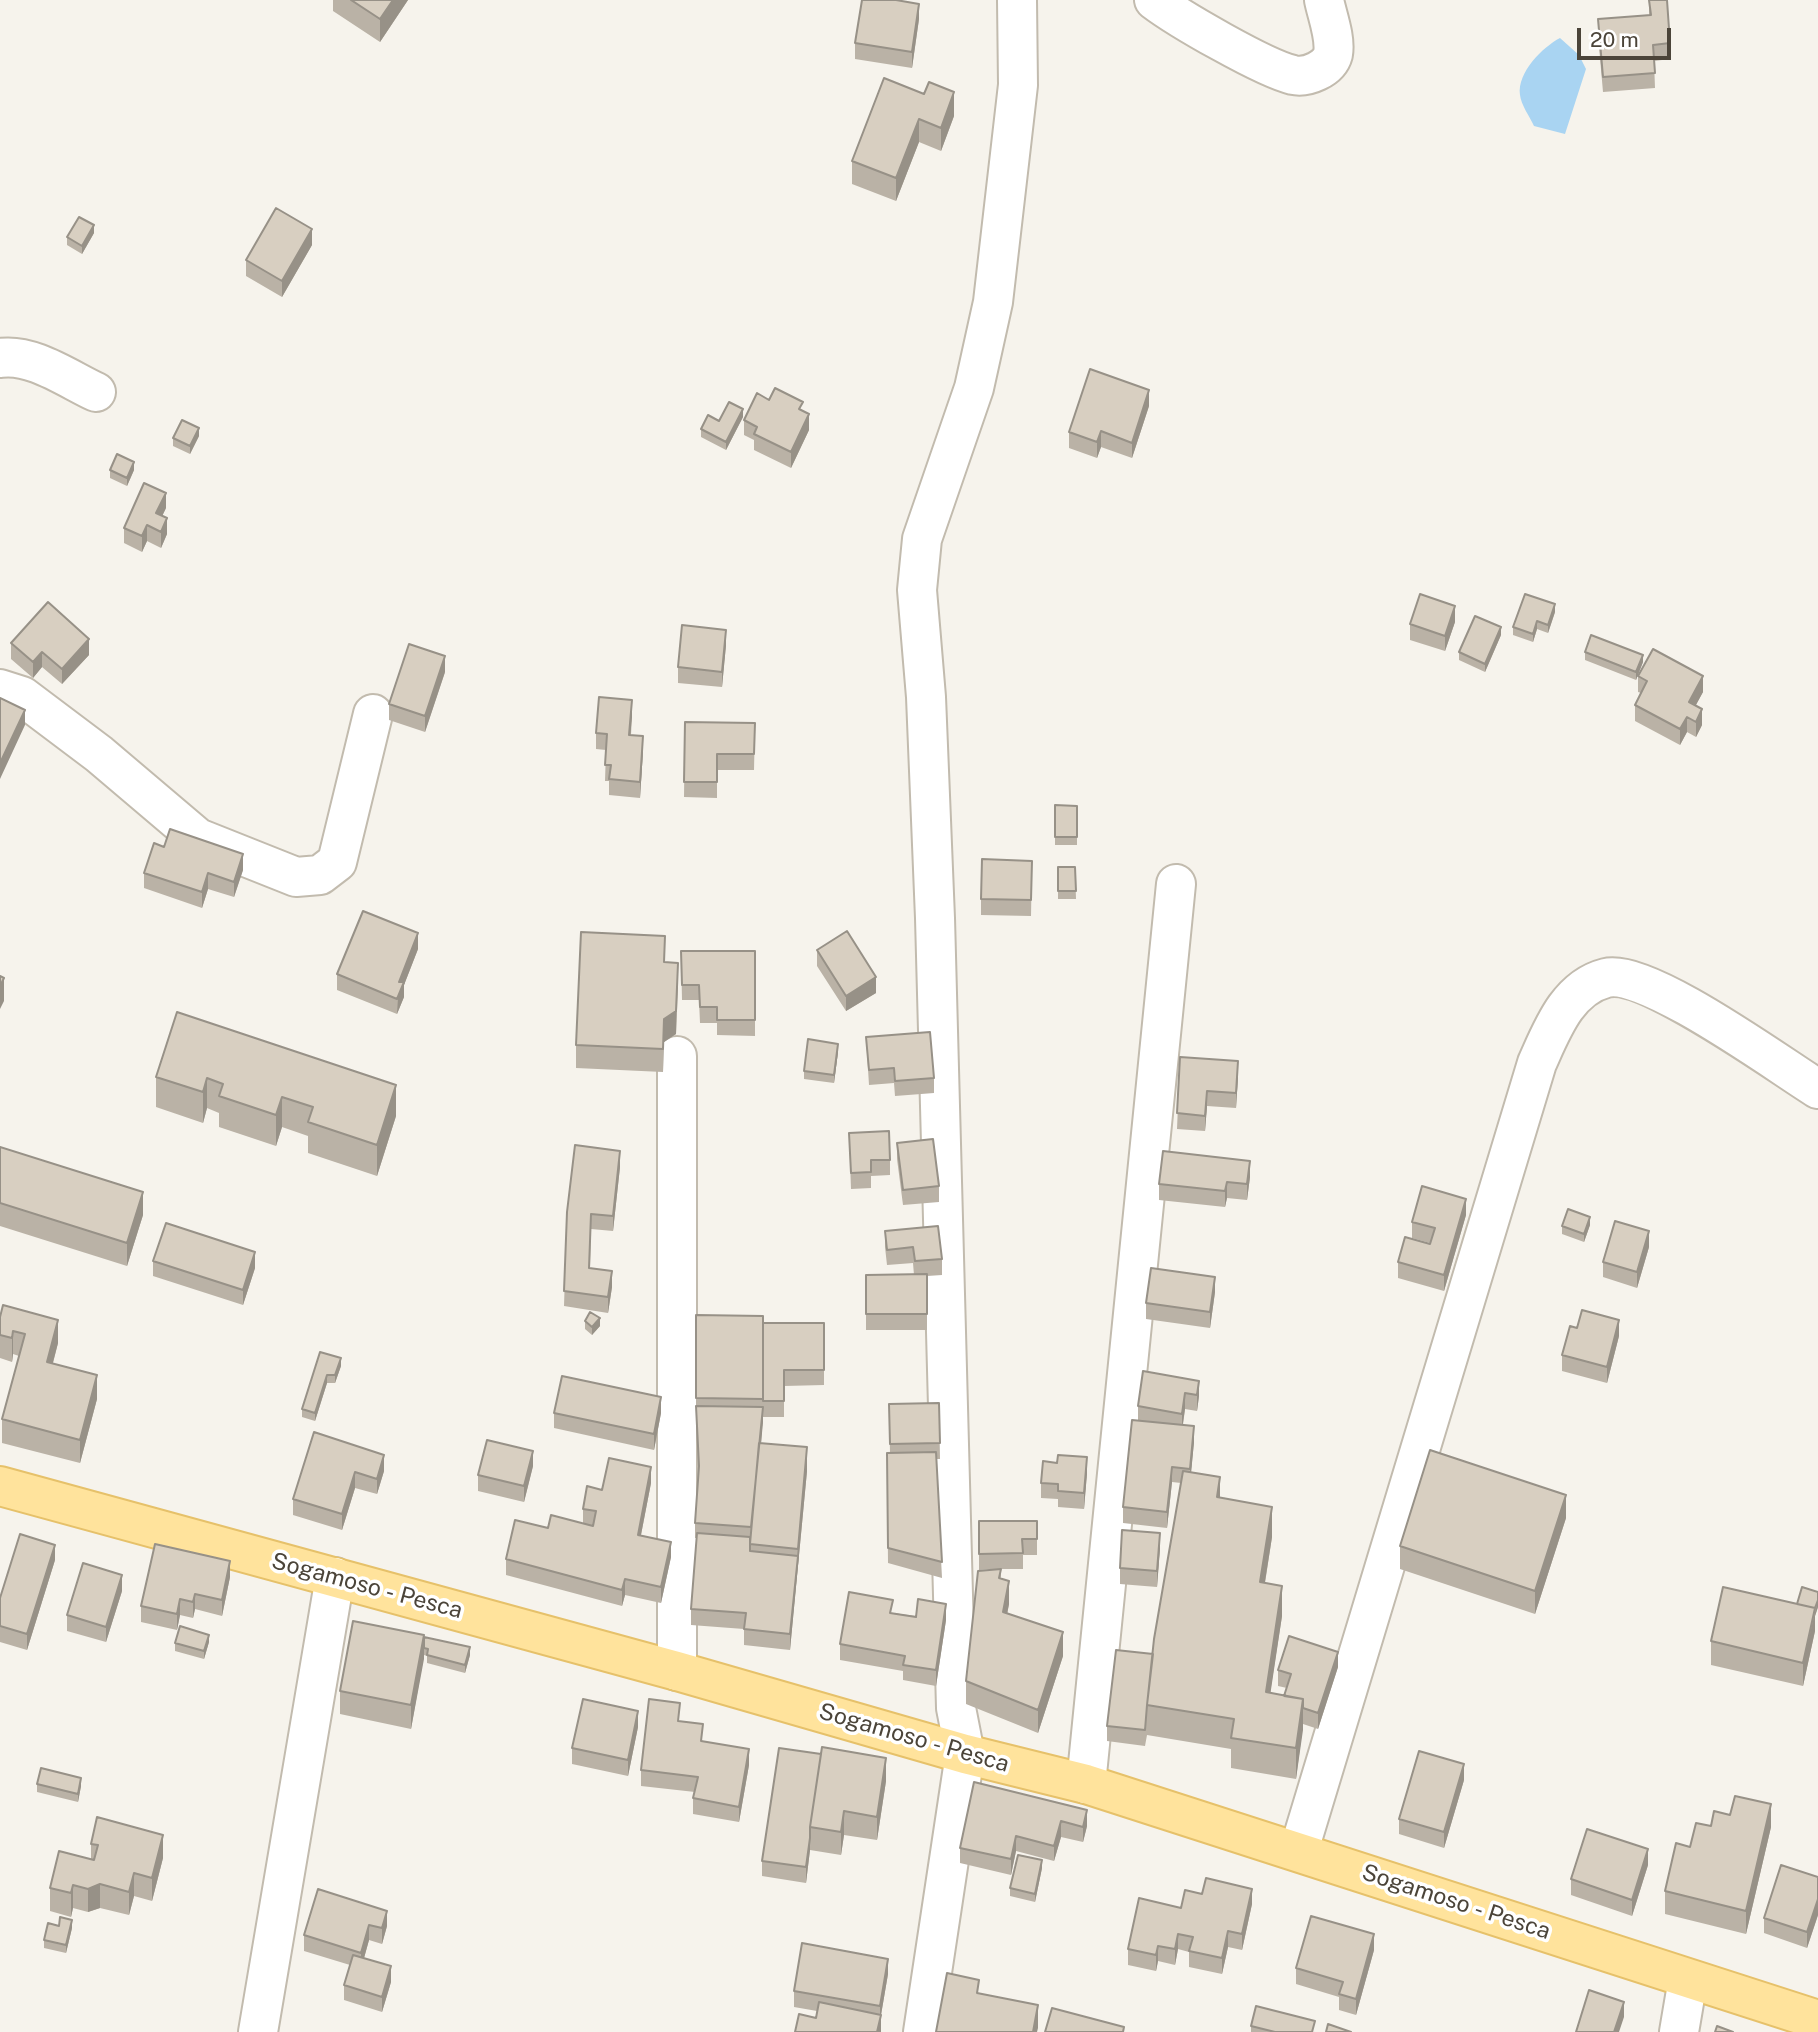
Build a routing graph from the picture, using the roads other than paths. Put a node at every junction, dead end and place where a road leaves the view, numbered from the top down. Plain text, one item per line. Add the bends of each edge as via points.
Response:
1 (1017, 0) edge
2 (1154, 0) edge
3 (1324, 0) edge
4 (0, 358) edge
5 (96, 392) dead end
6 (0, 689) edge
7 (373, 714) dead end
8 (1176, 884) dead end
9 (677, 1056) dead end
10 (1818, 1089) edge
11 (0, 1486) edge
12 (335, 1577) junction
13 (677, 1671) junction
14 (965, 1754) junction
15 (1086, 1784) junction
16 (1299, 1850) junction
17 (1688, 1979) junction
18 (1818, 2020) edge
19 (258, 2032) edge
20 (923, 2032) edge
21 (1679, 2032) edge

1 - 14 street via 1018,85 993,302 974,388 922,540 917,590 935,918 956,1708
2 - 3 street via 1245,53 1295,75 1312,74 1333,52
4 - 5 street via 30,361
6 - 7 street via 22,696 44,712 198,838 296,877 320,875 337,862
8 - 15 street
9 - 13 street
10 - 16 street via 1681,1002 1620,978 1586,988 1558,1015 1537,1063
11 - 12 main road, Sogamoso - Pesca
12 - 13 main road, Sogamoso - Pesca
12 - 19 street
13 - 14 main road, Sogamoso - Pesca
14 - 15 main road, Sogamoso - Pesca
14 - 20 street
15 - 16 main road, Sogamoso - Pesca
16 - 17 main road, Sogamoso - Pesca
17 - 18 main road, Sogamoso - Pesca
17 - 21 street

